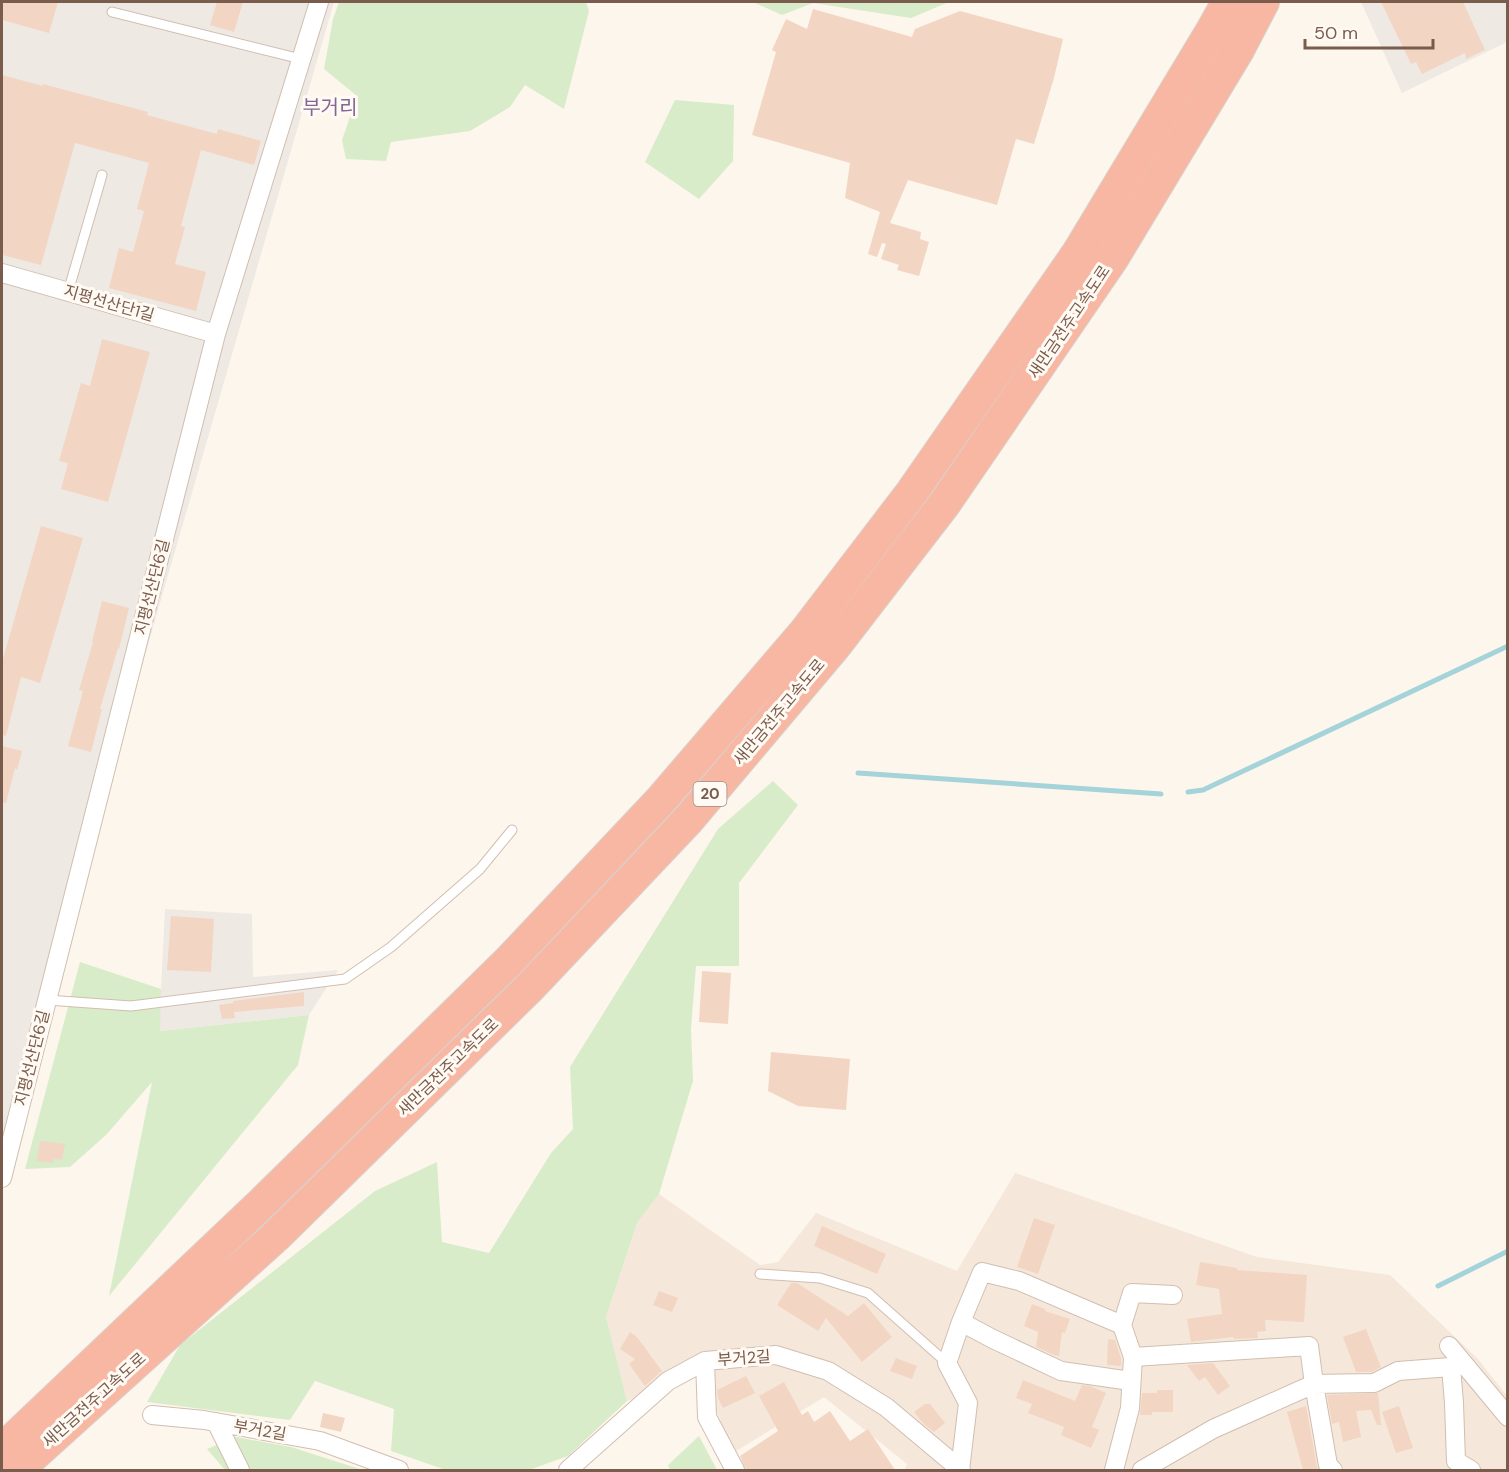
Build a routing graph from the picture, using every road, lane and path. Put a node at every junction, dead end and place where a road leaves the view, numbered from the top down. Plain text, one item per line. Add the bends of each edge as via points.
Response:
1 (319, 2) edge
2 (1228, 2) edge
3 (1263, 2) edge
4 (112, 12) dead end
5 (301, 59) junction
6 (102, 175) dead end
7 (2, 273) edge
8 (68, 292) junction
9 (216, 334) junction
10 (512, 830) dead end
11 (47, 1000) junction
12 (2, 1173) edge
13 (760, 1274) dead end
14 (1173, 1295) dead end
15 (961, 1322) junction
16 (1122, 1325) junction
17 (1132, 1357) junction
18 (1453, 1358) junction
19 (705, 1361) junction
20 (947, 1363) junction
21 (1131, 1381) junction
22 (1314, 1384) junction
23 (152, 1415) dead end
24 (1508, 1417) edge
25 (216, 1422) junction
26 (2, 1450) edge
27 (17, 1470) edge
28 (240, 1470) edge
29 (399, 1470) edge
30 (568, 1470) edge
31 (735, 1470) edge
32 (960, 1470) edge
33 (1114, 1470) edge
34 (1142, 1470) edge
35 (1334, 1470) edge
36 (1471, 1470) edge

1 - 5 street, 지평선산단6길
2 - 26 highway, 새만금전주고속도로 / 20 via 1078,253 912,492 805,632 660,801 509,961
3 - 27 highway, 새만금전주고속도로 / 20 via 1112,259 945,503 834,647 695,811 530,987 275,1237
4 - 5 lane
5 - 9 street, 지평선산단6길
6 - 8 lane
7 - 8 street, 지평선산단1길
8 - 9 street, 지평선산단1길
9 - 11 street, 지평선산단6길
10 - 11 lane via 480,869 391,947 345,979 131,1006
11 - 12 street, 지평선산단6길
13 - 20 lane via 820,1278 868,1293
14 - 16 street via 1132,1293
15 - 16 street via 982,1272 1019,1281
15 - 20 street
15 - 21 street via 1062,1371
16 - 17 street
17 - 21 street
17 - 22 street via 1309,1346
18 - 22 street via 1398,1371 1374,1383
18 - 24 street
18 - 36 street via 1455,1461
19 - 30 street, 부거2길 via 668,1381
19 - 31 street via 707,1417
19 - 32 street, 부거2길 via 777,1355 828,1371 886,1407
20 - 32 street via 968,1403
21 - 33 street via 1130,1408
22 - 34 street via 1213,1429
22 - 35 street via 1328,1465
23 - 25 street, 부거2길
25 - 28 street
25 - 29 street, 부거2길 via 320,1441

